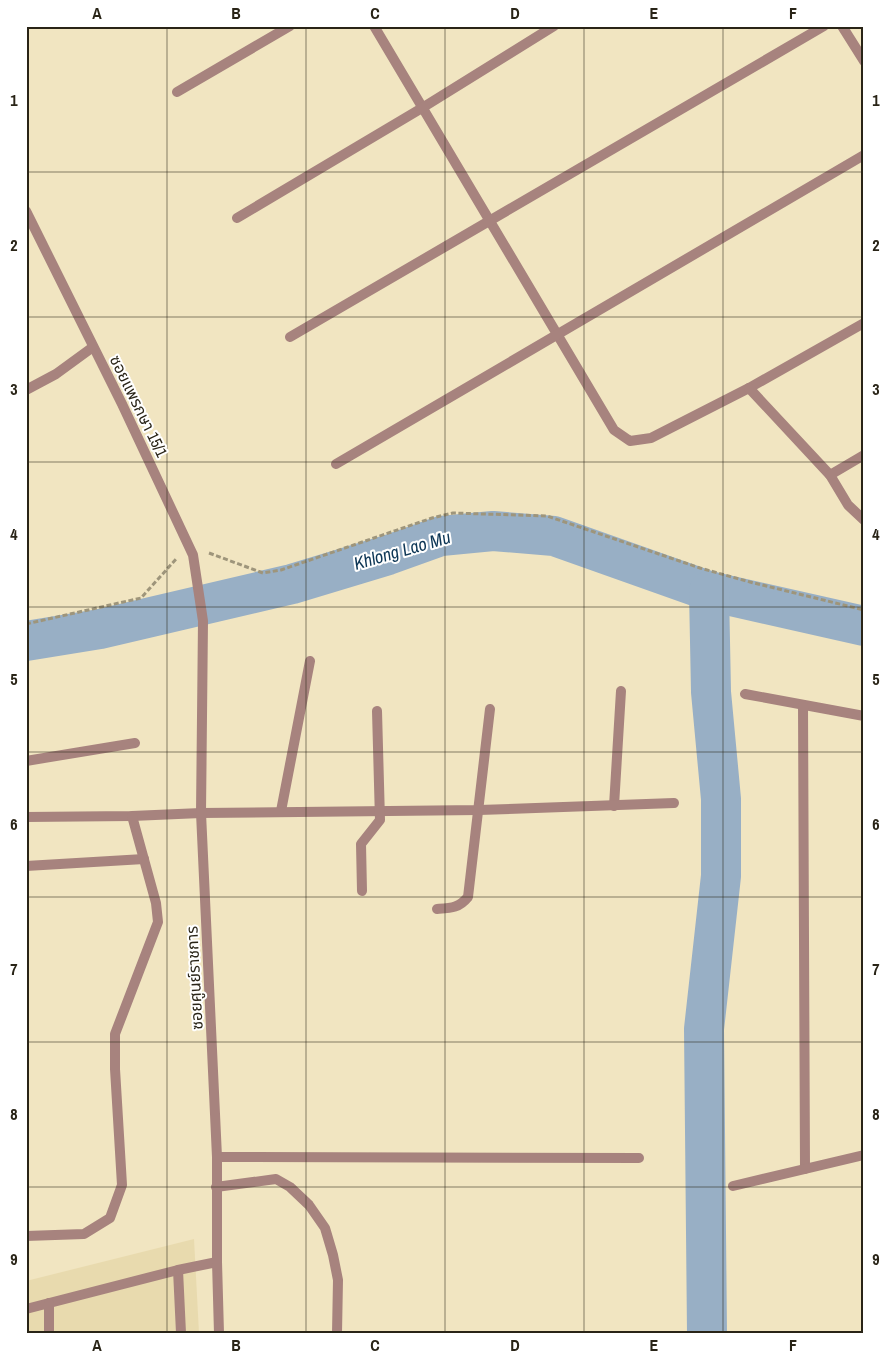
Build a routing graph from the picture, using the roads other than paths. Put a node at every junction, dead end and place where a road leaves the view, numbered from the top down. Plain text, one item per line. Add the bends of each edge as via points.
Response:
1 (290, 26) edge
2 (374, 26) edge
3 (554, 26) edge
4 (824, 26) edge
5 (842, 26) edge
6 (864, 61) edge
7 (177, 92) dead end
8 (422, 108) junction
9 (864, 155) edge
10 (26, 211) edge
11 (237, 218) dead end
12 (489, 220) junction
13 (864, 323) edge
14 (556, 334) junction
15 (290, 338) dead end
16 (93, 347) junction
17 (750, 388) junction
18 (26, 390) edge
19 (864, 455) edge
20 (336, 464) dead end
21 (830, 475) junction
22 (864, 520) edge
23 (203, 621) joint
24 (310, 661) dead end
25 (621, 691) dead end
26 (745, 694) dead end
27 (803, 705) junction
28 (490, 709) dead end
29 (377, 711) dead end
30 (864, 716) edge
31 (135, 743) dead end
32 (26, 761) edge
33 (674, 804) dead end
34 (614, 806) junction
35 (479, 810) junction
36 (281, 811) junction
37 (380, 811) junction
38 (202, 812) junction
39 (132, 816) junction
40 (26, 817) edge
41 (144, 859) junction
42 (26, 866) edge
43 (362, 892) dead end
44 (437, 909) dead end
45 (864, 1155) edge
46 (218, 1157) junction
47 (639, 1158) dead end
48 (805, 1169) junction
49 (733, 1186) dead end
50 (216, 1188) junction
51 (26, 1236) edge
52 (217, 1262) junction
53 (178, 1270) junction
54 (49, 1303) junction
55 (26, 1308) edge
56 (49, 1333) edge
57 (181, 1333) edge
58 (219, 1333) edge
59 (338, 1333) edge

1 - 7 street
2 - 8 street
3 - 8 street
4 - 12 street
5 - 6 street
8 - 11 street
8 - 12 street
9 - 14 street
10 - 16 street, ซอยแพรกษา 15/1
12 - 14 street
12 - 15 street
13 - 17 street
14 - 17 street via 614,430 630,441 652,438
14 - 20 street
16 - 18 street via 56,374
16 - 23 street, ซอยแพรกษา 15/1 via 189,545
17 - 21 street
19 - 21 street
21 - 22 street via 848,505
23 - 38 street, ซอยศูนย์ราชการ
24 - 36 street
25 - 34 street
26 - 27 street
27 - 30 street
27 - 48 street
28 - 35 street
29 - 37 street
31 - 32 street
33 - 34 street
34 - 35 street
35 - 37 street
35 - 44 street via 468,897 462,905
36 - 37 street
36 - 38 street
37 - 43 street via 380,820 361,844
38 - 39 street
38 - 46 street, ซอยศูนย์ราชการ
39 - 40 street
39 - 41 street
41 - 42 street
41 - 51 street via 158,922 114,1034 122,1185 110,1218 84,1234
45 - 48 street
46 - 47 street
46 - 50 street, ซอยศูนย์ราชการ
48 - 49 street
50 - 52 street, ซอยศูนย์ราชการ
50 - 59 street via 276,1179 309,1205 325,1228 333,1255 338,1280
52 - 53 street
52 - 58 street, ซอยศูนย์ราชการ
53 - 54 street
53 - 57 street
54 - 55 street
54 - 56 street

